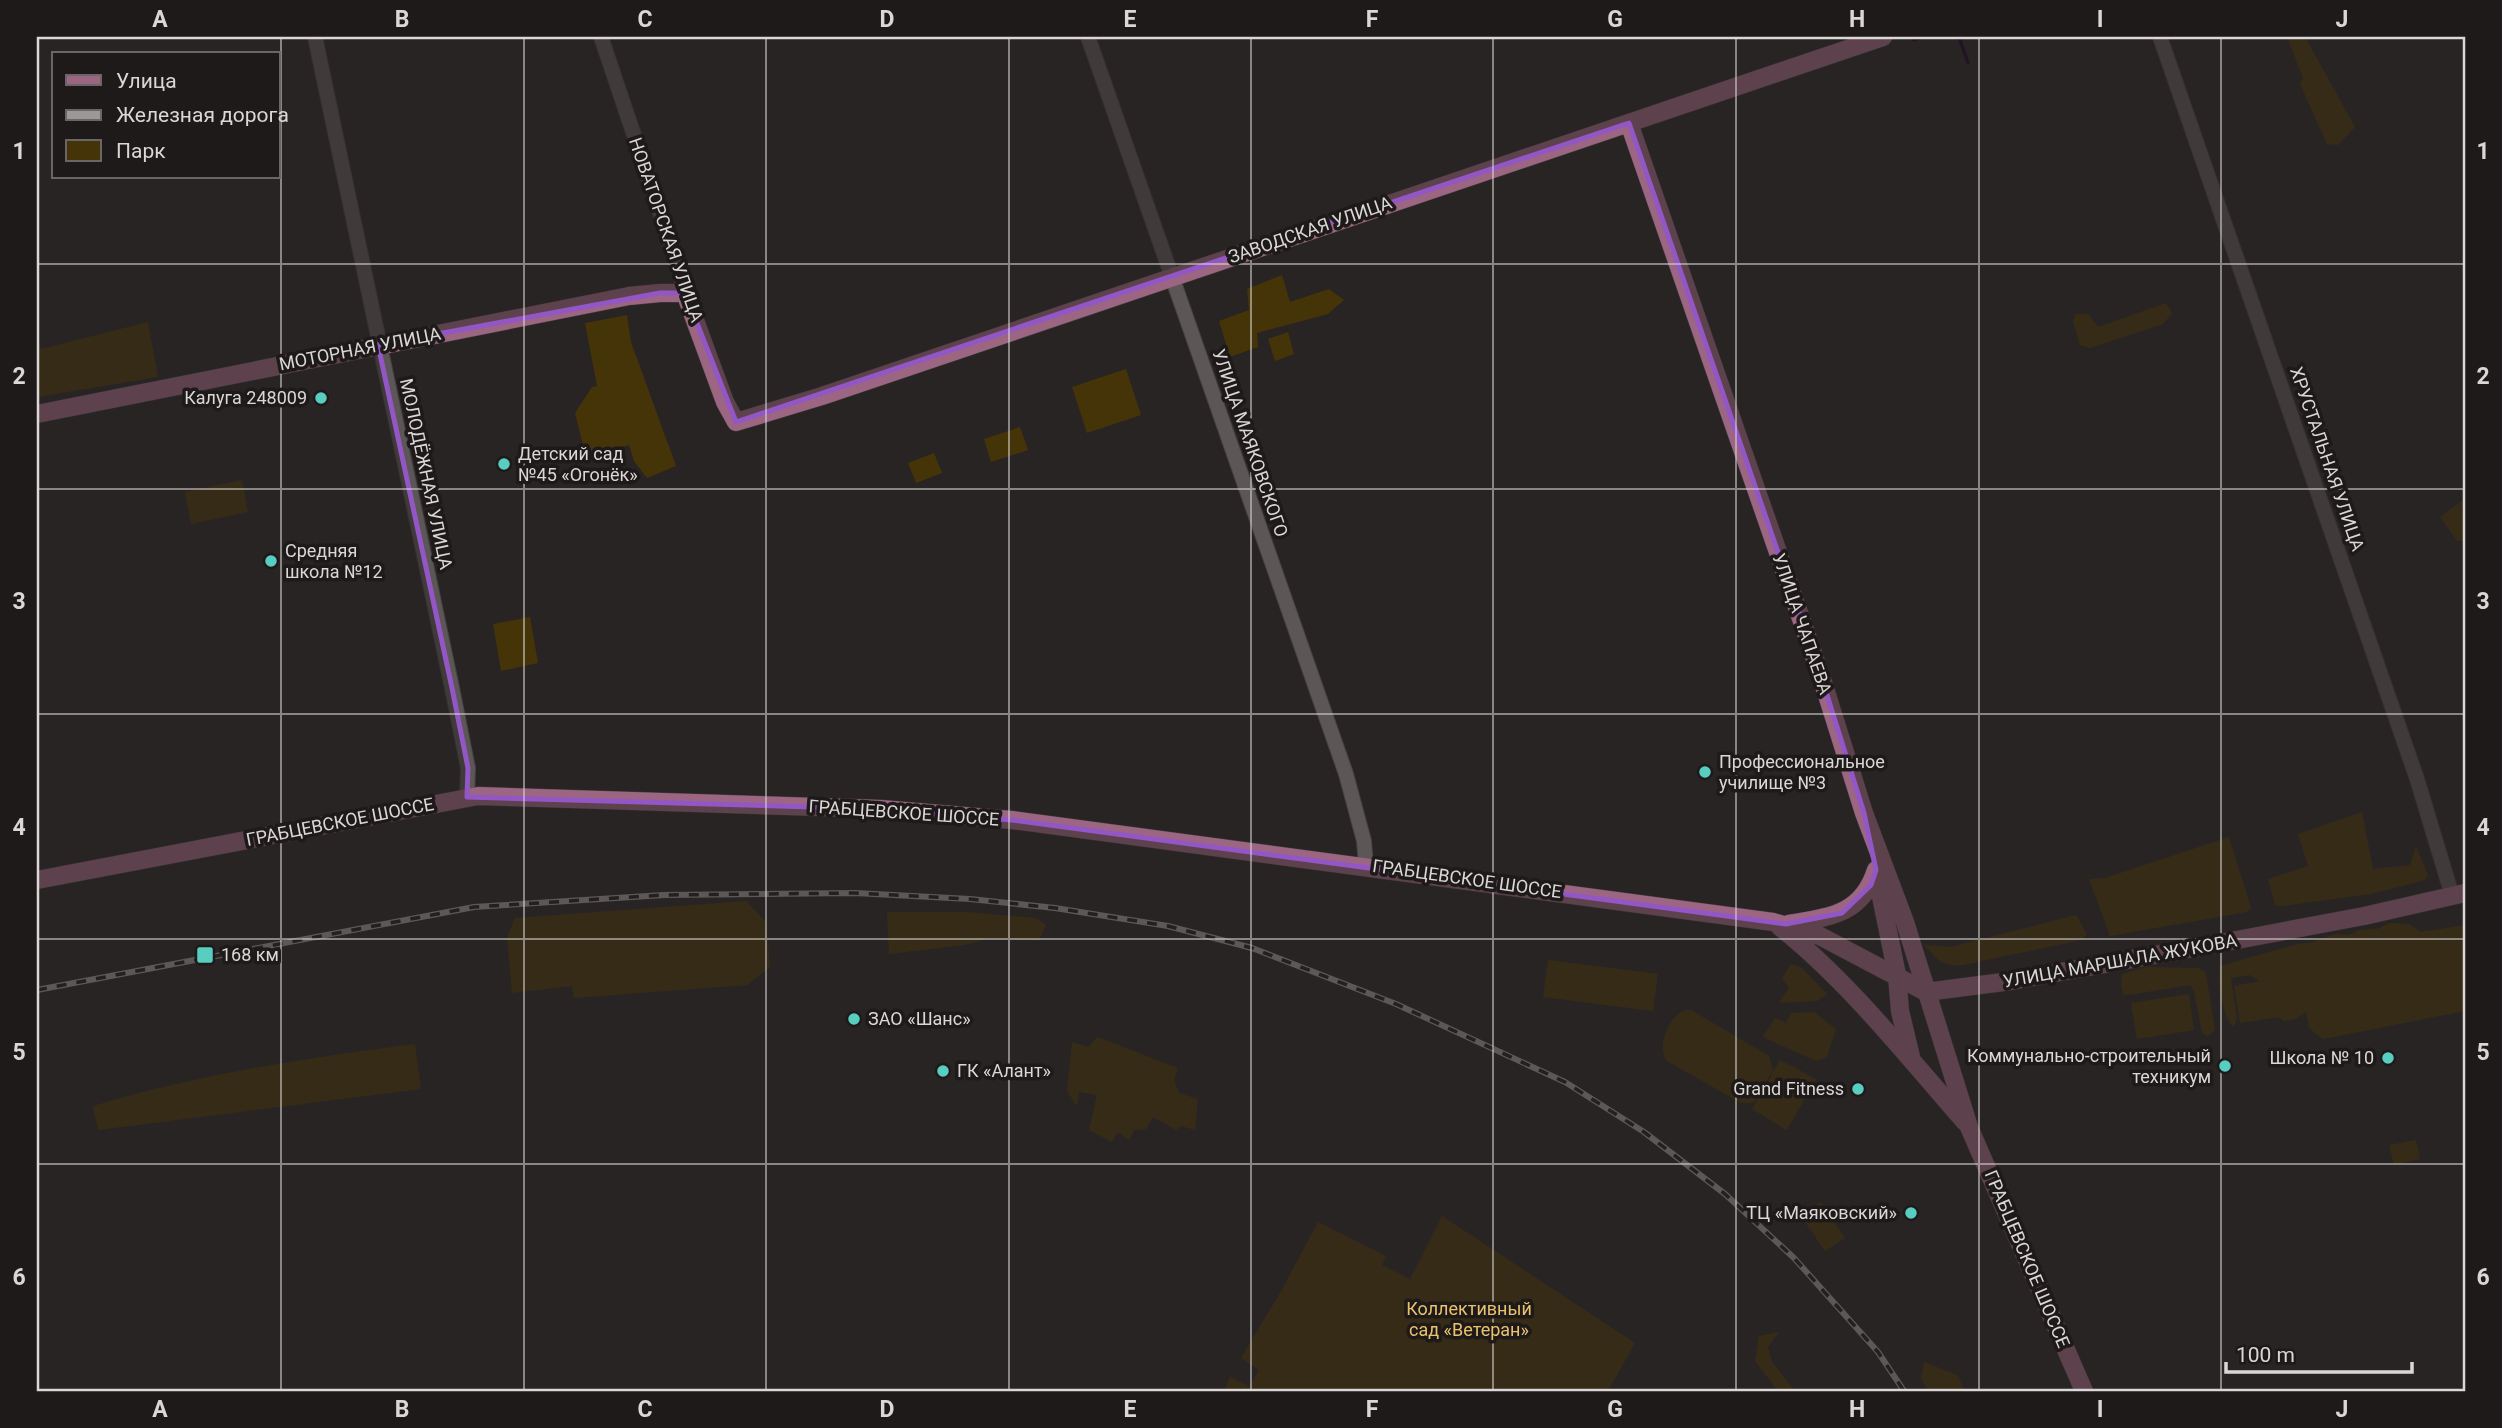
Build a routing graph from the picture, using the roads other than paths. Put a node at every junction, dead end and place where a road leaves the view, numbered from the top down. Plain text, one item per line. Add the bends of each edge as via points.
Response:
1 (315, 37) edge
2 (601, 37) edge
3 (1088, 37) edge
4 (1883, 37) edge
5 (2160, 37) edge
6 (1629, 123) junction
7 (1172, 278) junction
8 (685, 293) junction
9 (378, 345) junction
10 (37, 414) edge
11 (736, 422) joint
12 (467, 797) junction
13 (1864, 813) junction
14 (1366, 865) junction
15 (1876, 870) junction
16 (37, 880) edge
17 (2459, 894) edge
18 (1779, 923) junction
19 (1897, 975) junction
20 (1926, 992) junction
21 (1913, 1062) junction
22 (1969, 1127) junction
23 (2084, 1391) edge

1 - 9 street, МОЛОДЁЖНАЯ УЛИЦА
2 - 8 street, НОВАТОРСКАЯ УЛИЦА
3 - 7 street, УЛИЦА МАЯКОВСКОГО
4 - 6 main road, ЗАВОДСКАЯ УЛИЦА
5 - 17 street, ХРУСТАЛЬНАЯ УЛИЦА
6 - 7 main road, ЗАВОДСКАЯ УЛИЦА
6 - 13 main road, УЛИЦА ЧАПАЕВА
7 - 11 main road, ЗАВОДСКАЯ УЛИЦА
7 - 14 street, УЛИЦА МАЯКОВСКОГО via 1346,774
8 - 9 main road, МОТОРНАЯ УЛИЦА via 629,296
8 - 11 main road, НОВАТОРСКАЯ УЛИЦА
9 - 10 main road, МОТОРНАЯ УЛИЦА
9 - 12 street, МОЛОДЁЖНАЯ УЛИЦА via 468,768
12 - 14 main road, ГРАБЦЕВСКОЕ ШОССЕ via 881,809 1012,820
12 - 16 main road, ГРАБЦЕВСКОЕ ШОССЕ
13 - 15 main road
13 - 20 main road, УЛИЦА ЧАПАЕВА
14 - 18 main road, ГРАБЦЕВСКОЕ ШОССЕ
15 - 18 main road via 1862,899 1842,913
15 - 19 main road
17 - 20 main road, УЛИЦА МАРШАЛА ЖУКОВА via 2210,945
18 - 19 main road via 1819,936
18 - 21 main road
19 - 20 main road
19 - 21 main road via 1900,1011
20 - 22 main road, УЛИЦА ЧАПАЕВА
21 - 22 main road
22 - 23 main road, ГРАБЦЕВСКОЕ ШОССЕ

